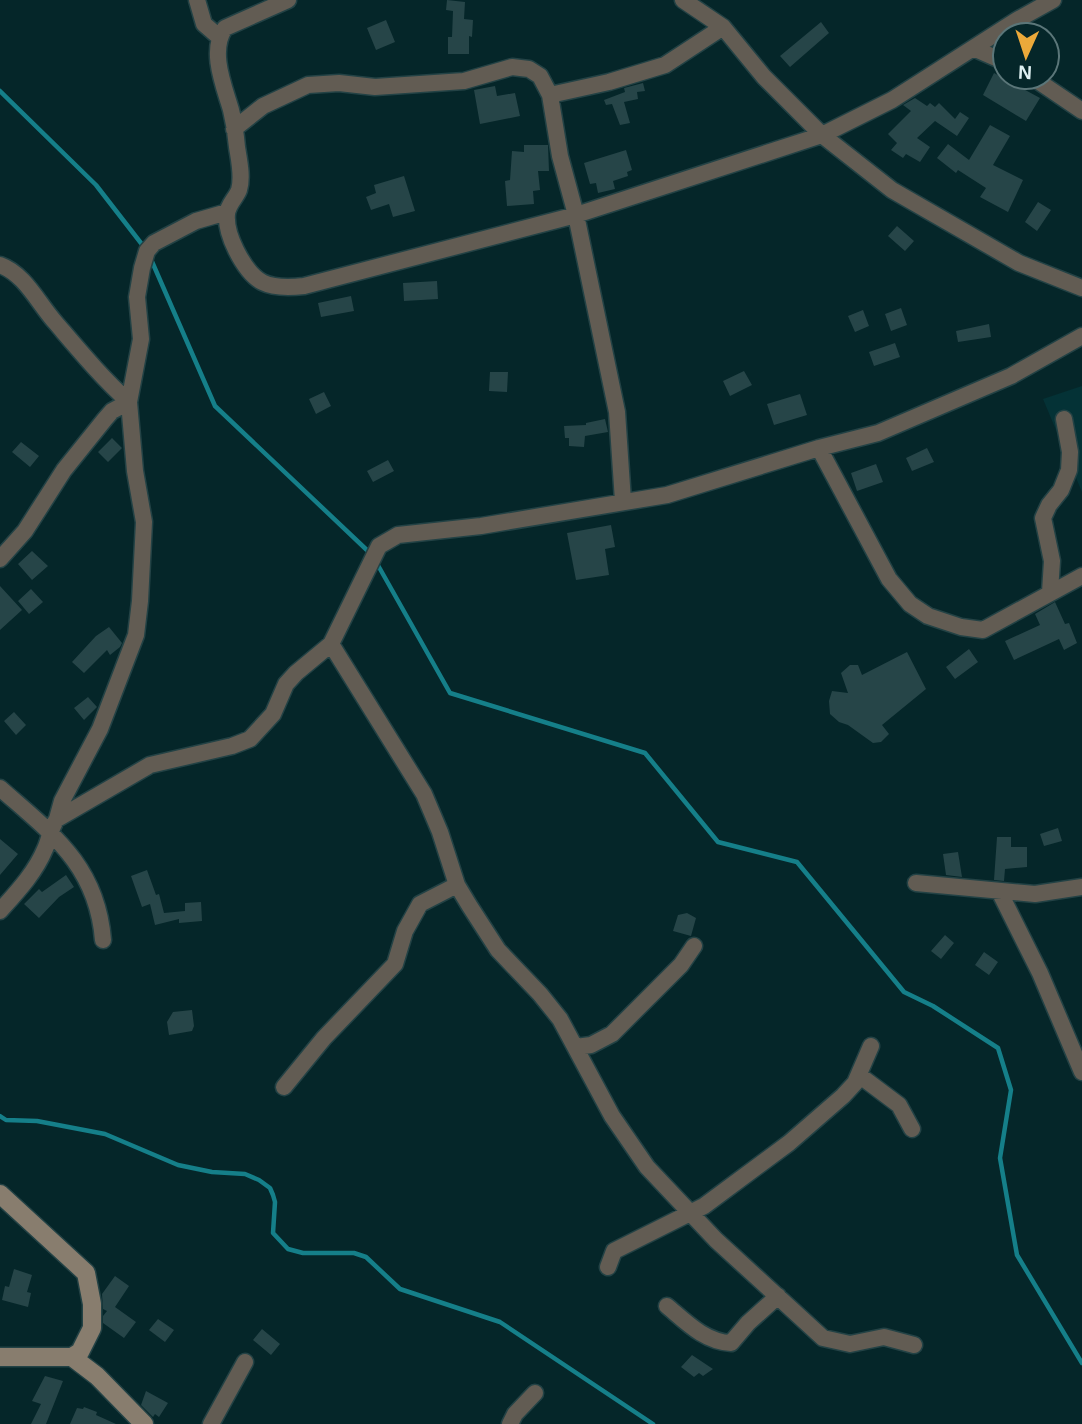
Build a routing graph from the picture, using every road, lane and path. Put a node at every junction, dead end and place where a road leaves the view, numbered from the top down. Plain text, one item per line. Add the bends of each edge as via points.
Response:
1 (197, 0) edge
2 (288, 0) edge
3 (683, 0) edge
4 (1053, 0) edge
5 (723, 27) junction
6 (219, 37) junction
7 (974, 48) junction
8 (991, 56) edge
9 (1053, 91) edge
10 (550, 95) junction
11 (1082, 111) edge
12 (234, 129) junction
13 (822, 135) junction
14 (227, 212) junction
15 (576, 215) junction
16 (0, 265) edge
17 (1082, 288) edge
18 (1082, 335) edge
19 (129, 402) junction
20 (1064, 419) dead end
21 (819, 448) junction
22 (623, 501) junction
23 (0, 559) edge
24 (1082, 576) edge
25 (1050, 592) junction
26 (331, 644) junction
27 (0, 788) edge
28 (53, 824) junction
29 (916, 883) dead end
30 (457, 885) junction
31 (1082, 887) edge
32 (1000, 892) junction
33 (0, 911) edge
34 (103, 940) dead end
35 (694, 946) dead end
36 (871, 1046) dead end
37 (576, 1047) junction
38 (1082, 1072) edge
39 (859, 1075) junction
40 (284, 1087) dead end
41 (912, 1129) dead end
42 (0, 1194) edge
43 (689, 1212) junction
44 (608, 1267) dead end
45 (778, 1296) junction
46 (667, 1306) dead end
47 (914, 1345) dead end
48 (0, 1357) edge
49 (72, 1357) junction
50 (245, 1362) dead end
51 (535, 1393) dead end
52 (144, 1424) edge
53 (211, 1424) edge
54 (510, 1424) edge

1 - 6 street via 204,24
2 - 6 street via 225,28
3 - 5 street
4 - 7 street
5 - 10 street via 665,65
5 - 13 street via 764,77
6 - 12 street via 223,86
7 - 8 street
7 - 13 street via 892,100
9 - 11 street
10 - 12 street via 540,76 512,67 464,81 375,87 308,85 263,106
10 - 15 street
12 - 14 street via 240,187
13 - 15 street
13 - 17 street via 892,190 1019,263
14 - 15 street via 234,244 252,277 281,288 304,286
14 - 19 street via 196,221 147,251 138,283 141,339
15 - 22 street via 617,412
16 - 19 street via 23,281 103,379
18 - 21 street via 976,392 878,433
19 - 23 street via 112,411
19 - 28 street via 144,522 136,635 100,729
20 - 25 street via 1069,470 1044,518 1052,561
21 - 22 street via 694,488
21 - 25 street via 889,579 928,617 983,630
22 - 26 street via 387,539 365,571
24 - 25 street
26 - 28 street via 286,684 273,714 250,738 150,765
26 - 30 street via 424,794
27 - 28 street
28 - 33 street via 35,867
28 - 34 street via 89,886
29 - 32 street
30 - 37 street via 498,950 547,1002
30 - 40 street via 420,904 395,964
31 - 32 street via 1035,894
32 - 38 street
35 - 37 street via 612,1034
36 - 39 street
37 - 43 street via 630,1145
39 - 41 street via 899,1105
39 - 43 street via 843,1096 789,1143 704,1206
42 - 49 street via 86,1273 92,1328 80,1352
43 - 44 street via 614,1251
43 - 45 street
45 - 46 street via 732,1343 695,1331
45 - 47 street via 823,1338 850,1344 884,1337
48 - 49 street
49 - 52 street
50 - 53 street
51 - 54 street

